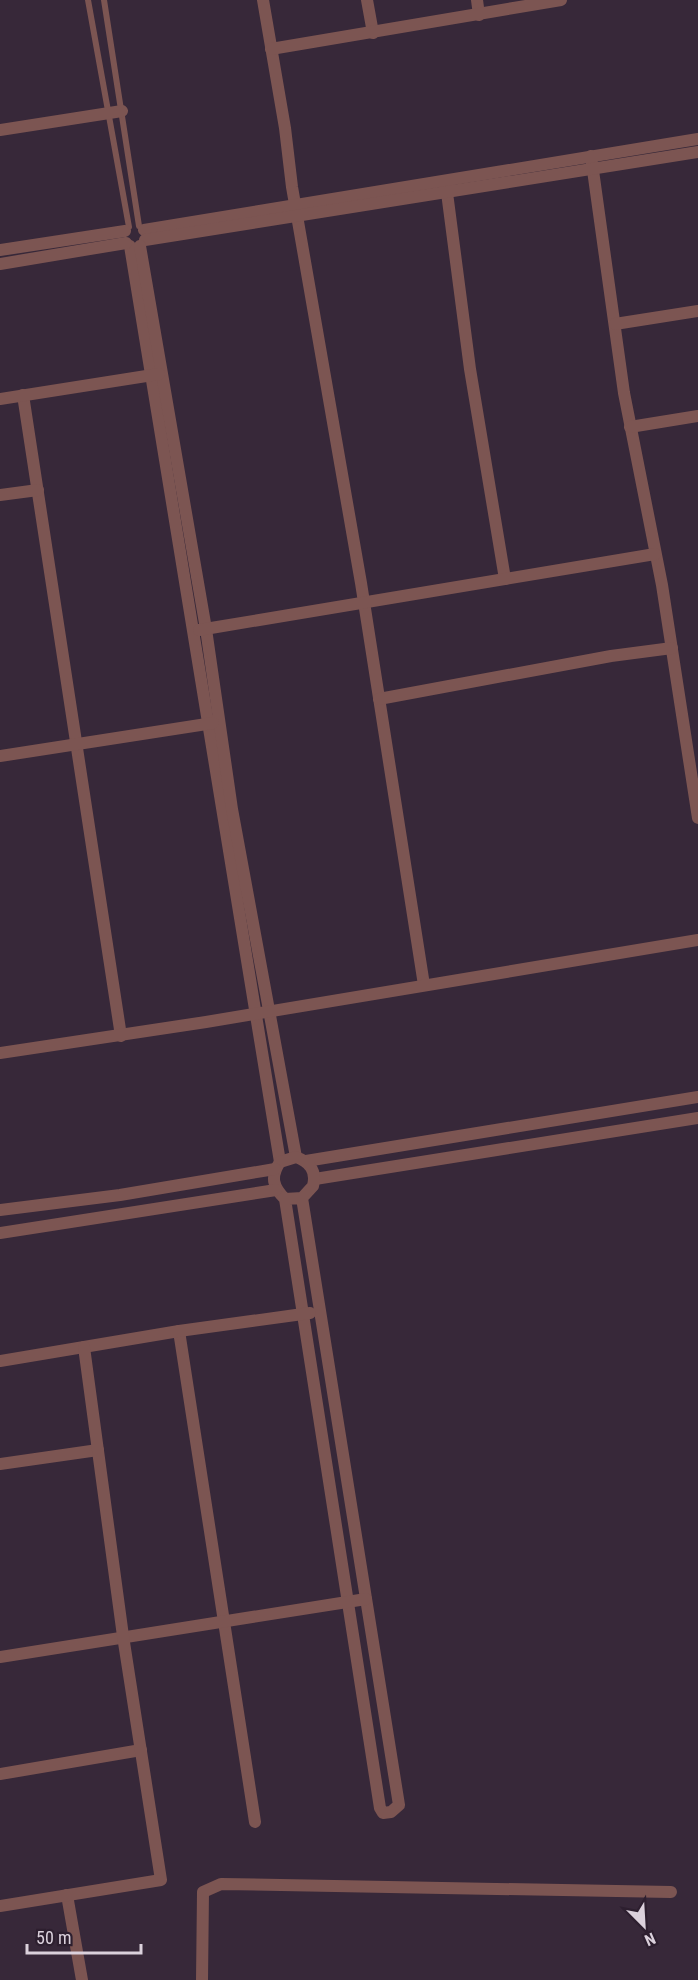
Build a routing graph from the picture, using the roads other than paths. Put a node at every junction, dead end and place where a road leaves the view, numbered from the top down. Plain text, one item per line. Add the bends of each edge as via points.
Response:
1 (88, 0) edge
2 (104, 0) edge
3 (263, 0) edge
4 (367, 0) edge
5 (477, 0) edge
6 (561, 0) edge
7 (479, 15) junction
8 (373, 33) junction
9 (271, 49) junction
10 (122, 111) junction
11 (107, 113) junction
12 (0, 130) edge
13 (698, 139) edge
14 (698, 152) edge
15 (592, 162) junction
16 (446, 186) junction
17 (296, 210) junction
18 (135, 236) junction
19 (0, 250) edge
20 (0, 264) edge
21 (698, 311) edge
22 (615, 324) junction
23 (157, 375) junction
24 (23, 395) junction
25 (0, 399) edge
26 (698, 416) edge
27 (630, 427) junction
28 (38, 490) junction
29 (0, 495) edge
30 (655, 554) junction
31 (505, 579) junction
32 (364, 601) junction
33 (206, 629) junction
34 (192, 632) junction
35 (672, 648) junction
36 (378, 699) junction
37 (221, 722) junction
38 (206, 723) junction
39 (77, 744) junction
40 (0, 756) edge
41 (696, 791) edge
42 (698, 818) edge
43 (698, 940) edge
44 (424, 985) junction
45 (269, 1012) junction
46 (255, 1014) junction
47 (121, 1036) junction
48 (0, 1053) edge
49 (698, 1097) edge
50 (698, 1118) edge
51 (301, 1159) junction
52 (277, 1166) junction
53 (315, 1179) junction
54 (280, 1194) junction
55 (302, 1198) junction
56 (0, 1210) edge
57 (0, 1233) edge
58 (320, 1311) junction
59 (303, 1314) junction
60 (179, 1331) junction
61 (84, 1347) junction
62 (0, 1361) edge
63 (98, 1450) junction
64 (0, 1464) edge
65 (366, 1599) junction
66 (348, 1602) junction
67 (224, 1621) junction
68 (123, 1636) junction
69 (0, 1657) edge
70 (141, 1750) junction
71 (0, 1774) edge
72 (255, 1822) dead end
73 (671, 1892) dead end
74 (67, 1895) junction
75 (0, 1906) edge
76 (82, 1980) edge
77 (202, 1980) edge

1 - 11 lane
2 - 10 lane
3 - 9 street
4 - 8 street
5 - 7 street
6 - 7 street
7 - 8 street
8 - 9 street
9 - 17 street
10 - 11 street
10 - 18 lane
11 - 12 street
11 - 18 lane
13 - 15 street
14 - 15 street
15 - 16 street
15 - 22 street
16 - 17 street
16 - 31 street via 470,369
17 - 18 street
17 - 32 street
18 - 19 street
18 - 20 street
18 - 23 street
21 - 22 street
22 - 27 street
23 - 24 street
23 - 33 street
23 - 34 street
24 - 25 street
24 - 28 street
26 - 27 street
27 - 30 street
28 - 29 street
28 - 39 street
30 - 31 street
30 - 35 street
31 - 32 street
32 - 33 street
32 - 36 street
33 - 34 street
33 - 37 street
34 - 38 street
35 - 36 street
35 - 41 street
36 - 44 street
37 - 38 street
37 - 45 street via 232,809
38 - 39 street
38 - 46 street
39 - 40 street
39 - 47 street
41 - 42 street
43 - 44 street
44 - 45 street
45 - 46 street
45 - 51 street
46 - 47 street
46 - 52 street
47 - 48 street
49 - 51 street
50 - 53 street
51 - 52 street
51 - 53 street via 311,1166
52 - 54 street via 273,1176
52 - 56 street via 120,1195
53 - 55 street
54 - 55 street
54 - 57 street
54 - 59 street
55 - 58 street
58 - 59 street
58 - 65 street
59 - 60 street
59 - 66 street
60 - 61 street
60 - 67 street
61 - 62 street
61 - 63 street
63 - 64 street
63 - 68 street
65 - 66 street
65 - 66 street via 399,1805 391,1812 383,1813 380,1808
66 - 67 street
67 - 68 street
67 - 72 street
68 - 69 street
68 - 70 street
70 - 71 street
70 - 74 street via 161,1880
73 - 77 street via 221,1884 203,1892
74 - 75 street
74 - 76 street

